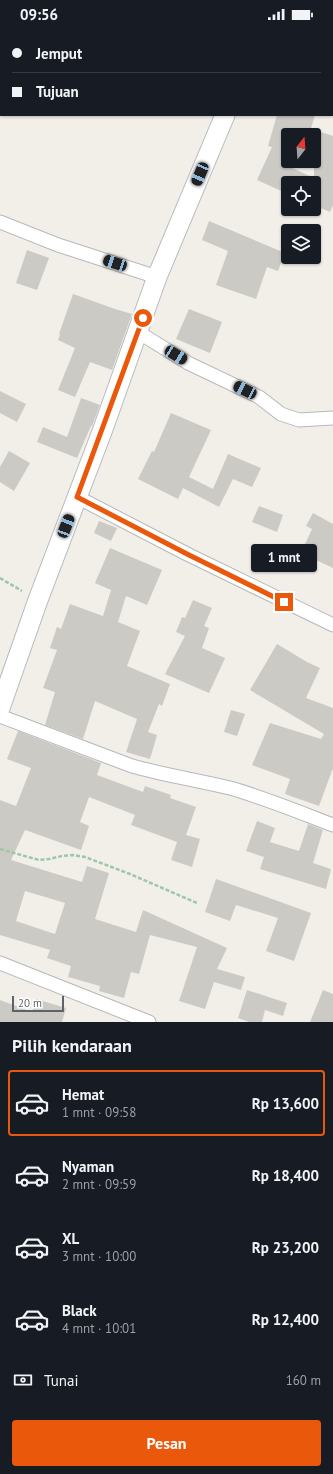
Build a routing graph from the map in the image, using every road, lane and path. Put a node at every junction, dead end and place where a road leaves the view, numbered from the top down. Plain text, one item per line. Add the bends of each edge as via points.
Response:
1 (225, 116) edge
2 (0, 222) edge
3 (157, 277) junction
4 (138, 332) junction
5 (333, 418) edge
6 (77, 497) junction
7 (0, 578) edge
8 (38, 600) junction
9 (333, 625) edge
10 (0, 708) edge
11 (0, 716) edge
12 (333, 825) edge
13 (0, 849) edge
14 (197, 903) dead end
15 (0, 963) edge
16 (149, 1022) edge

1 - 3 main road
2 - 3 street via 58,245
3 - 4 main road
4 - 5 street via 188,363 259,397 281,414 299,420
4 - 6 main road
6 - 8 main road
6 - 9 street
7 - 8 path
8 - 10 main road
11 - 12 street via 132,766 257,796
13 - 14 path via 39,860 73,855 85,857
15 - 16 street

